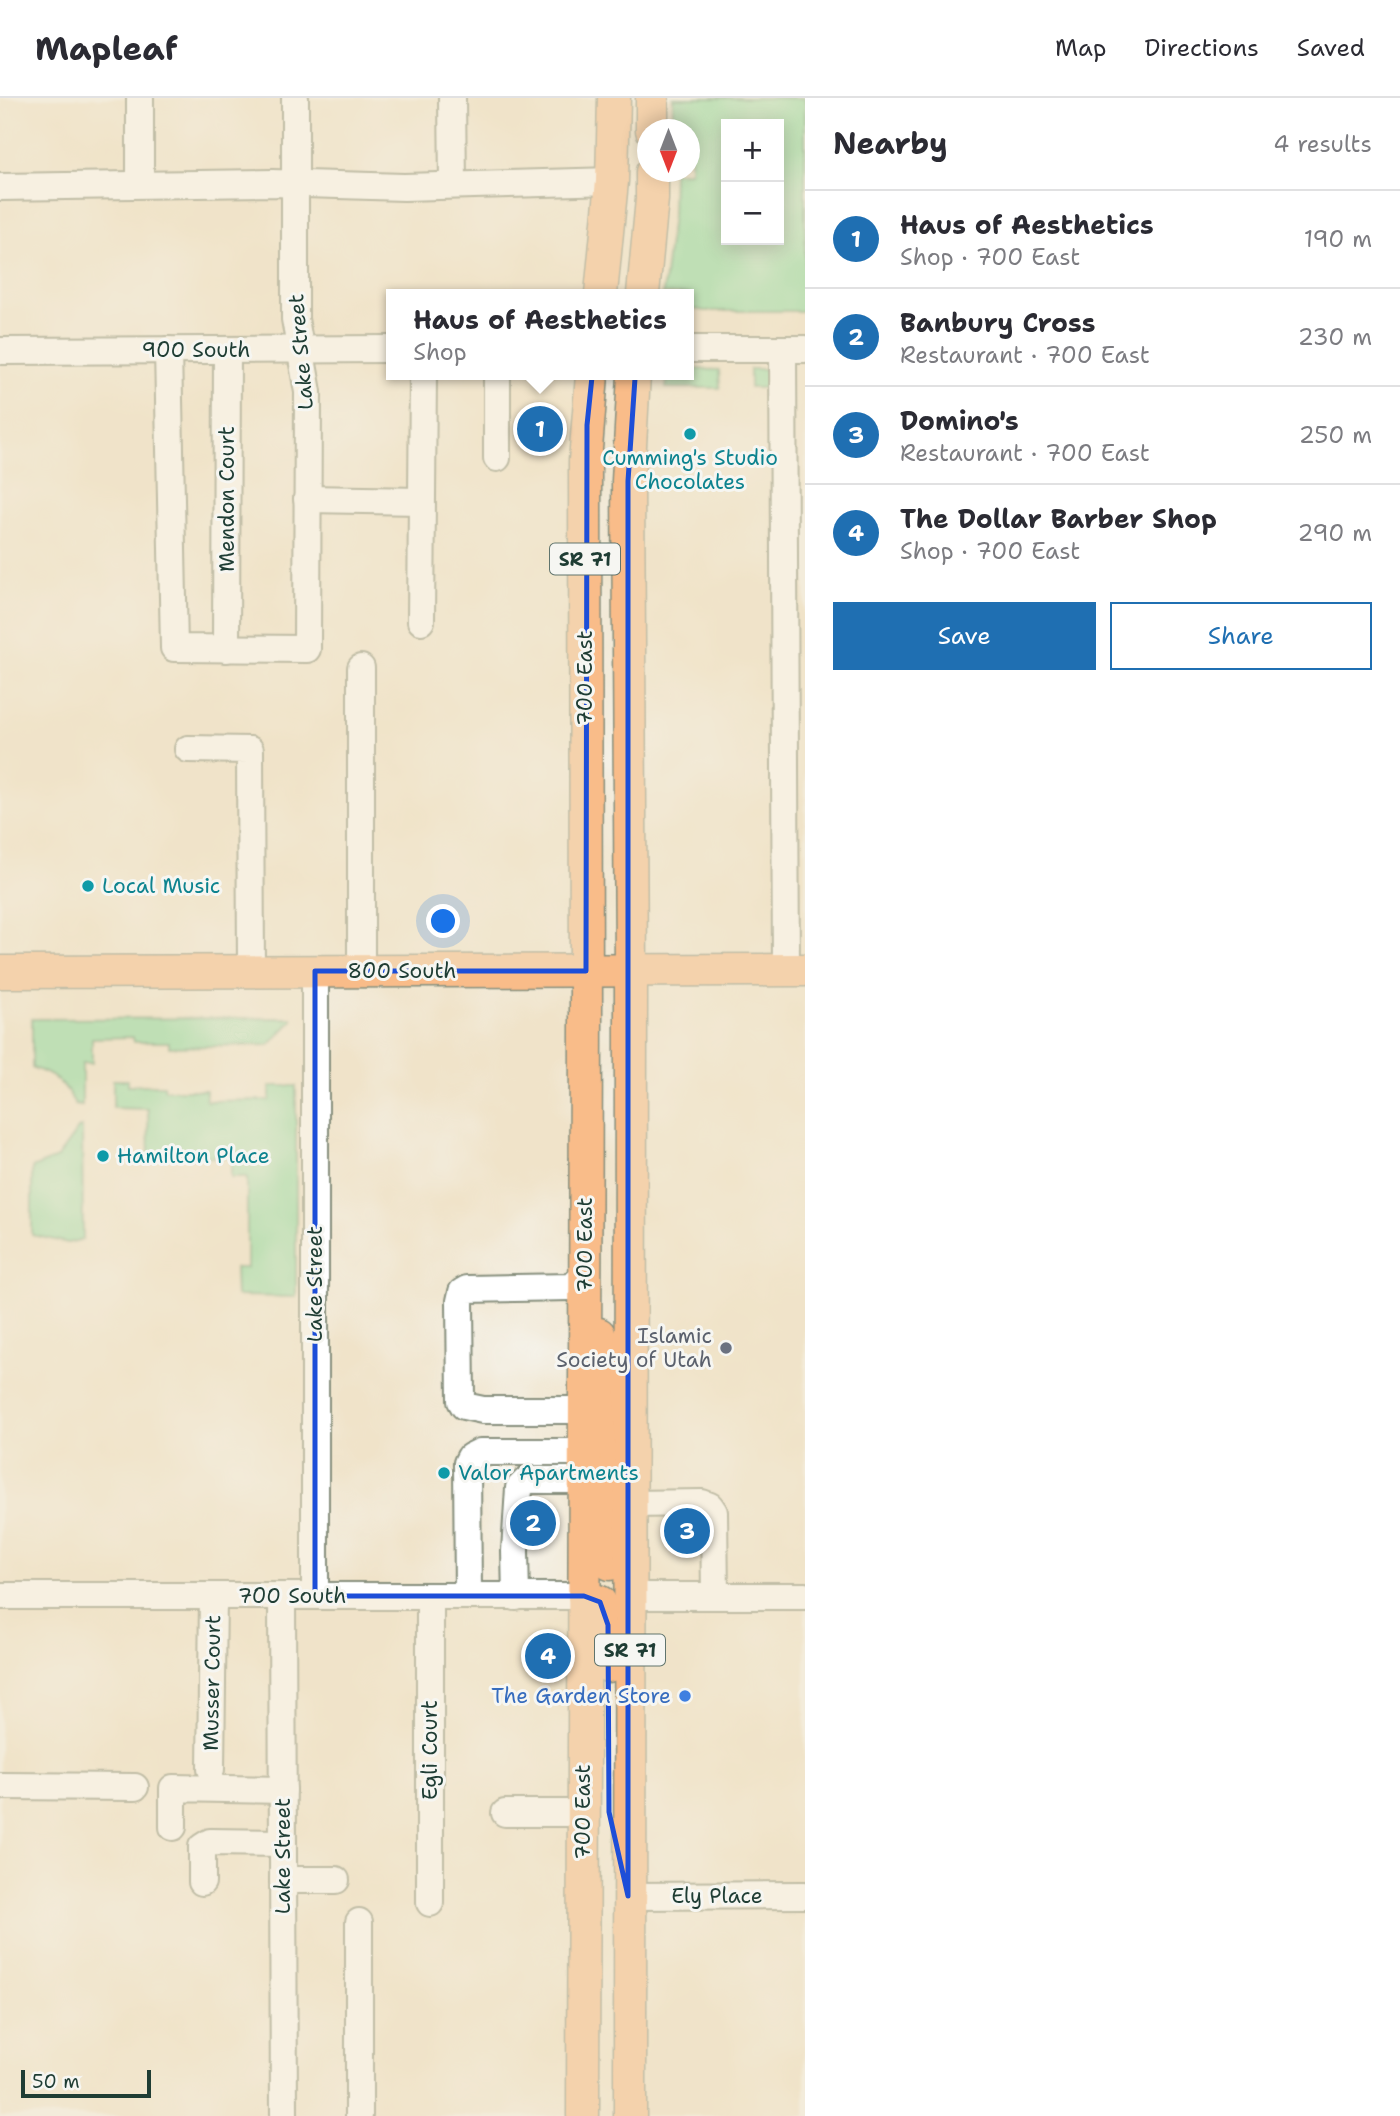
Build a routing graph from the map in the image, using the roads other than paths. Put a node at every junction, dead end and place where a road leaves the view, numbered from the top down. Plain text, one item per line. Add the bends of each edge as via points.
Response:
1 (139, 98) edge
2 (295, 98) edge
3 (452, 98) edge
4 (614, 98) edge
5 (652, 98) edge
6 (652, 119) edge
7 (612, 181) junction
8 (652, 182) edge
9 (140, 183) junction
10 (295, 183) junction
11 (453, 184) junction
12 (0, 187) edge
13 (601, 289) edge
14 (643, 289) edge
15 (386, 349) edge
16 (694, 349) edge
17 (794, 349) edge
18 (227, 350) junction
19 (301, 350) junction
20 (0, 351) edge
21 (168, 351) junction
22 (423, 380) edge
23 (497, 380) edge
24 (592, 380) edge
25 (634, 380) edge
26 (497, 458) dead end
27 (307, 499) junction
28 (421, 501) junction
29 (421, 621) dead end
30 (226, 649) junction
31 (361, 667) dead end
32 (188, 749) dead end
33 (795, 970) edge
34 (251, 971) junction
35 (315, 971) junction
36 (361, 971) junction
37 (586, 971) junction
38 (631, 971) junction
39 (0, 972) edge
40 (584, 1275) junction
41 (584, 1410) junction
42 (584, 1466) junction
43 (630, 1504) junction
44 (0, 1596) edge
45 (213, 1596) junction
46 (282, 1596) junction
47 (315, 1596) junction
48 (430, 1596) junction
49 (468, 1596) junction
50 (584, 1596) junction
51 (630, 1596) junction
52 (715, 1596) junction
53 (805, 1596) edge
54 (516, 1597) junction
55 (211, 1769) dead end
56 (0, 1786) edge
57 (135, 1787) dead end
58 (283, 1790) junction
59 (505, 1813) dead end
60 (583, 1813) junction
61 (173, 1827) dead end
62 (283, 1843) junction
63 (283, 1880) junction
64 (336, 1880) dead end
65 (202, 1882) dead end
66 (805, 1895) edge
67 (628, 1896) junction
68 (430, 1903) dead end
69 (359, 1922) dead end
70 (284, 2116) edge
71 (359, 2116) edge
72 (583, 2116) edge
73 (630, 2116) edge

1 - 9 street
2 - 10 street, Lake Street
3 - 11 street
4 - 7 main road
5 - 6 main road
7 - 11 street
7 - 13 main road
8 - 14 main road
9 - 10 street
9 - 12 street
10 - 11 street
10 - 19 street, Lake Street via 295,319
15 - 19 street, 900 South
16 - 17 street
17 - 33 street
18 - 19 street, 900 South
18 - 21 street, 900 South
18 - 30 street, Mendon Court
19 - 27 street, Lake Street via 308,392
20 - 21 street, 900 South
21 - 30 street via 174,648
22 - 28 street
23 - 26 street
24 - 37 main road, 700 East / SR 71 via 585,461
25 - 38 main road, 700 East / SR 71 via 628,481
27 - 28 street
27 - 30 street, Lake Street via 307,649
28 - 29 street
31 - 36 street
32 - 34 street via 250,750
33 - 38 main road, 800 South
34 - 35 main road, 800 South
34 - 39 main road, 800 South
35 - 36 main road, 800 South
35 - 47 street, Lake Street
36 - 37 main road, 800 South
37 - 38 main road, 800 South
37 - 40 main road, 700 East / SR 71
38 - 43 main road, 700 East / SR 71
40 - 41 main road, 700 East / SR 71
40 - 41 street via 572,1287 467,1289 460,1301 464,1406
40 - 51 main road via 606,1358 608,1558 613,1579
41 - 42 main road, 700 East / SR 71
42 - 49 street via 480,1452 470,1457
42 - 50 main road, 700 East / SR 71
42 - 54 street via 527,1480 519,1488
43 - 51 main road, 700 East / SR 71
43 - 52 street via 710,1506 714,1512
44 - 45 street, 700 South
45 - 46 street, 700 South
45 - 55 street, Musser Court
46 - 47 street, 700 South
46 - 58 street, Lake Street
47 - 48 street, 700 South
48 - 49 street, 700 South
48 - 68 street, Egli Court
49 - 54 street, 700 South
50 - 54 street, 700 South
50 - 60 main road, 700 East / SR 71
50 - 67 main road via 600,1602 608,1625 609,1812
51 - 52 street
51 - 67 main road, 700 East / SR 71
52 - 53 street
56 - 57 street
58 - 61 street via 173,1788
58 - 62 street, Lake Street
59 - 60 street
60 - 72 main road, 700 East / SR 71
62 - 63 street, Lake Street
62 - 65 street via 210,1842 202,1847
63 - 64 street
63 - 70 street, Lake Street
66 - 67 street, Ely Place
67 - 73 main road, 700 East / SR 71
69 - 71 street

